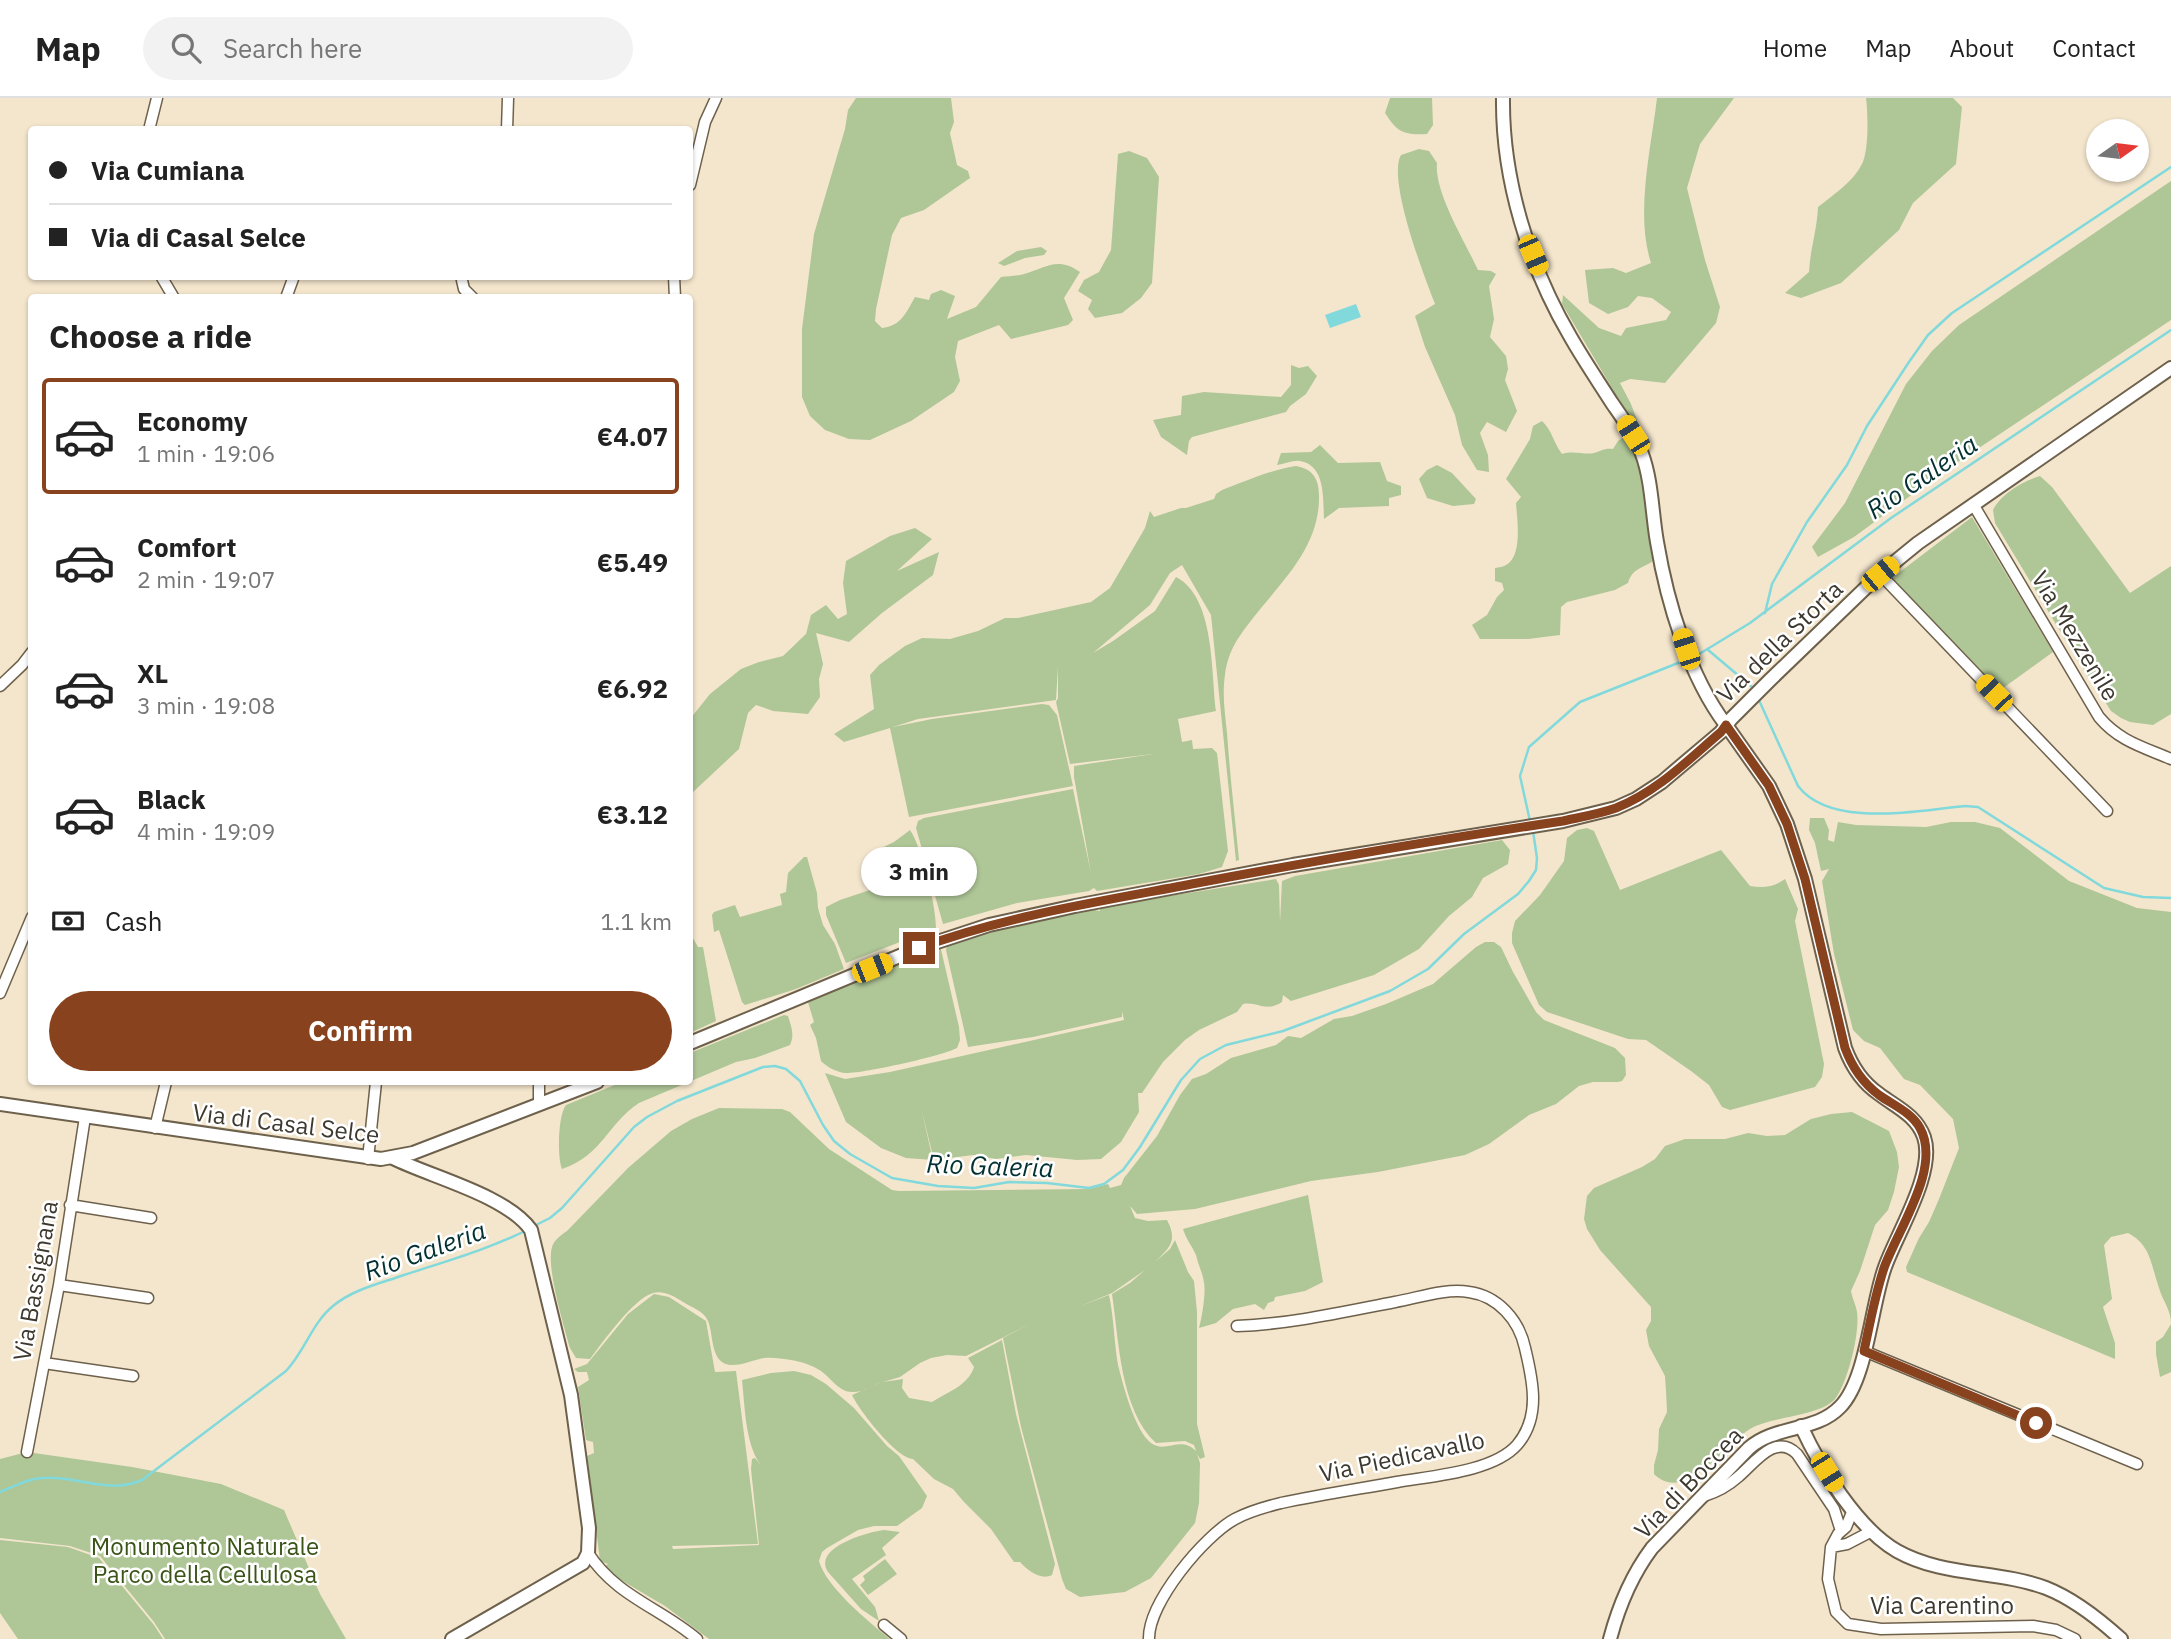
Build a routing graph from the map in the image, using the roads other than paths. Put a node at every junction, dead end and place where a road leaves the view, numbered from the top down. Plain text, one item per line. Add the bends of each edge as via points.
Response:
1 (157, 98) edge
2 (508, 98) edge
3 (716, 98) edge
4 (1503, 98) edge
5 (150, 126) edge
6 (507, 126) edge
7 (693, 172) edge
8 (2171, 368) edge
9 (1973, 504) junction
10 (1880, 574) junction
11 (28, 657) edge
12 (0, 686) edge
13 (1726, 725) junction
14 (2171, 759) edge
15 (2108, 811) dead end
16 (28, 926) edge
17 (0, 993) edge
18 (693, 1043) edge
19 (165, 1085) edge
20 (376, 1085) edge
21 (539, 1085) edge
22 (589, 1085) edge
23 (0, 1104) edge
24 (539, 1105) junction
25 (85, 1118) junction
26 (155, 1128) junction
27 (393, 1158) junction
28 (368, 1159) junction
29 (70, 1205) junction
30 (151, 1218) dead end
31 (59, 1285) junction
32 (148, 1298) dead end
33 (1237, 1326) dead end
34 (1864, 1351) junction
35 (44, 1363) junction
36 (133, 1376) dead end
37 (1801, 1426) junction
38 (27, 1452) dead end
39 (2137, 1464) dead end
40 (1704, 1496) junction
41 (1853, 1510) junction
42 (1841, 1531) junction
43 (1872, 1531) junction
44 (1830, 1548) junction
45 (588, 1553) junction
46 (884, 1625) dead end
47 (452, 1639) edge
48 (697, 1639) edge
49 (901, 1639) edge
50 (1149, 1639) edge
51 (1610, 1639) edge
52 (2074, 1639) edge
53 (2121, 1639) edge

1 - 5 street
2 - 6 street
3 - 7 street
4 - 13 main road, Via di Boccea via 1504,139 1518,212 1569,333 1643,455 1661,564 1686,649
8 - 9 main road, Via della Storta
9 - 10 main road, Via della Storta
9 - 14 street, Via Mezzenile via 2099,717 2129,743
10 - 13 main road, Via della Storta
10 - 15 street
11 - 12 street
13 - 18 main road via 1653,789 1616,808 989,925 919,948
13 - 34 main road, Via di Boccea via 1769,786 1787,824 1850,1061 1877,1093 1914,1119 1925,1142 1926,1166 1884,1267
16 - 17 street
19 - 26 street
20 - 28 street
21 - 24 street
22 - 24 main road, Via di Casal Selce
23 - 25 main road, Via di Casal Selce
24 - 27 main road, Via di Casal Selce
25 - 26 main road, Via di Casal Selce
25 - 29 street, Via Bassignana
26 - 28 main road, Via di Casal Selce
27 - 28 main road, Via di Casal Selce
27 - 45 main road via 464,1186 514,1213 531,1230 571,1395
29 - 30 street
29 - 31 street, Via Bassignana
31 - 32 street
31 - 35 street, Via Bassignana
33 - 50 street, Via Piedicavallo via 1292,1321 1452,1292 1479,1294 1503,1308 1521,1333 1532,1383 1531,1416 1516,1446 1489,1463 1290,1501 1234,1520 1188,1563 1163,1596 1151,1619
34 - 37 main road, Via di Boccea via 1856,1382 1844,1403 1829,1416
34 - 39 street
35 - 36 street
35 - 38 street, Via Bassignana
37 - 40 main road, Via di Boccea via 1756,1442
37 - 41 main road
40 - 42 street via 1730,1483 1766,1451 1789,1447 1833,1509
40 - 51 main road, Via di Boccea via 1639,1565
41 - 42 street
41 - 43 main road
42 - 44 street
43 - 44 street
43 - 53 main road via 1896,1551 1925,1563 2047,1588 2086,1610
44 - 52 street, Via Carentino via 1830,1593 1836,1612 1848,1624 1881,1629 2033,1626
45 - 47 main road via 570,1572
45 - 48 street via 614,1584
46 - 49 street

